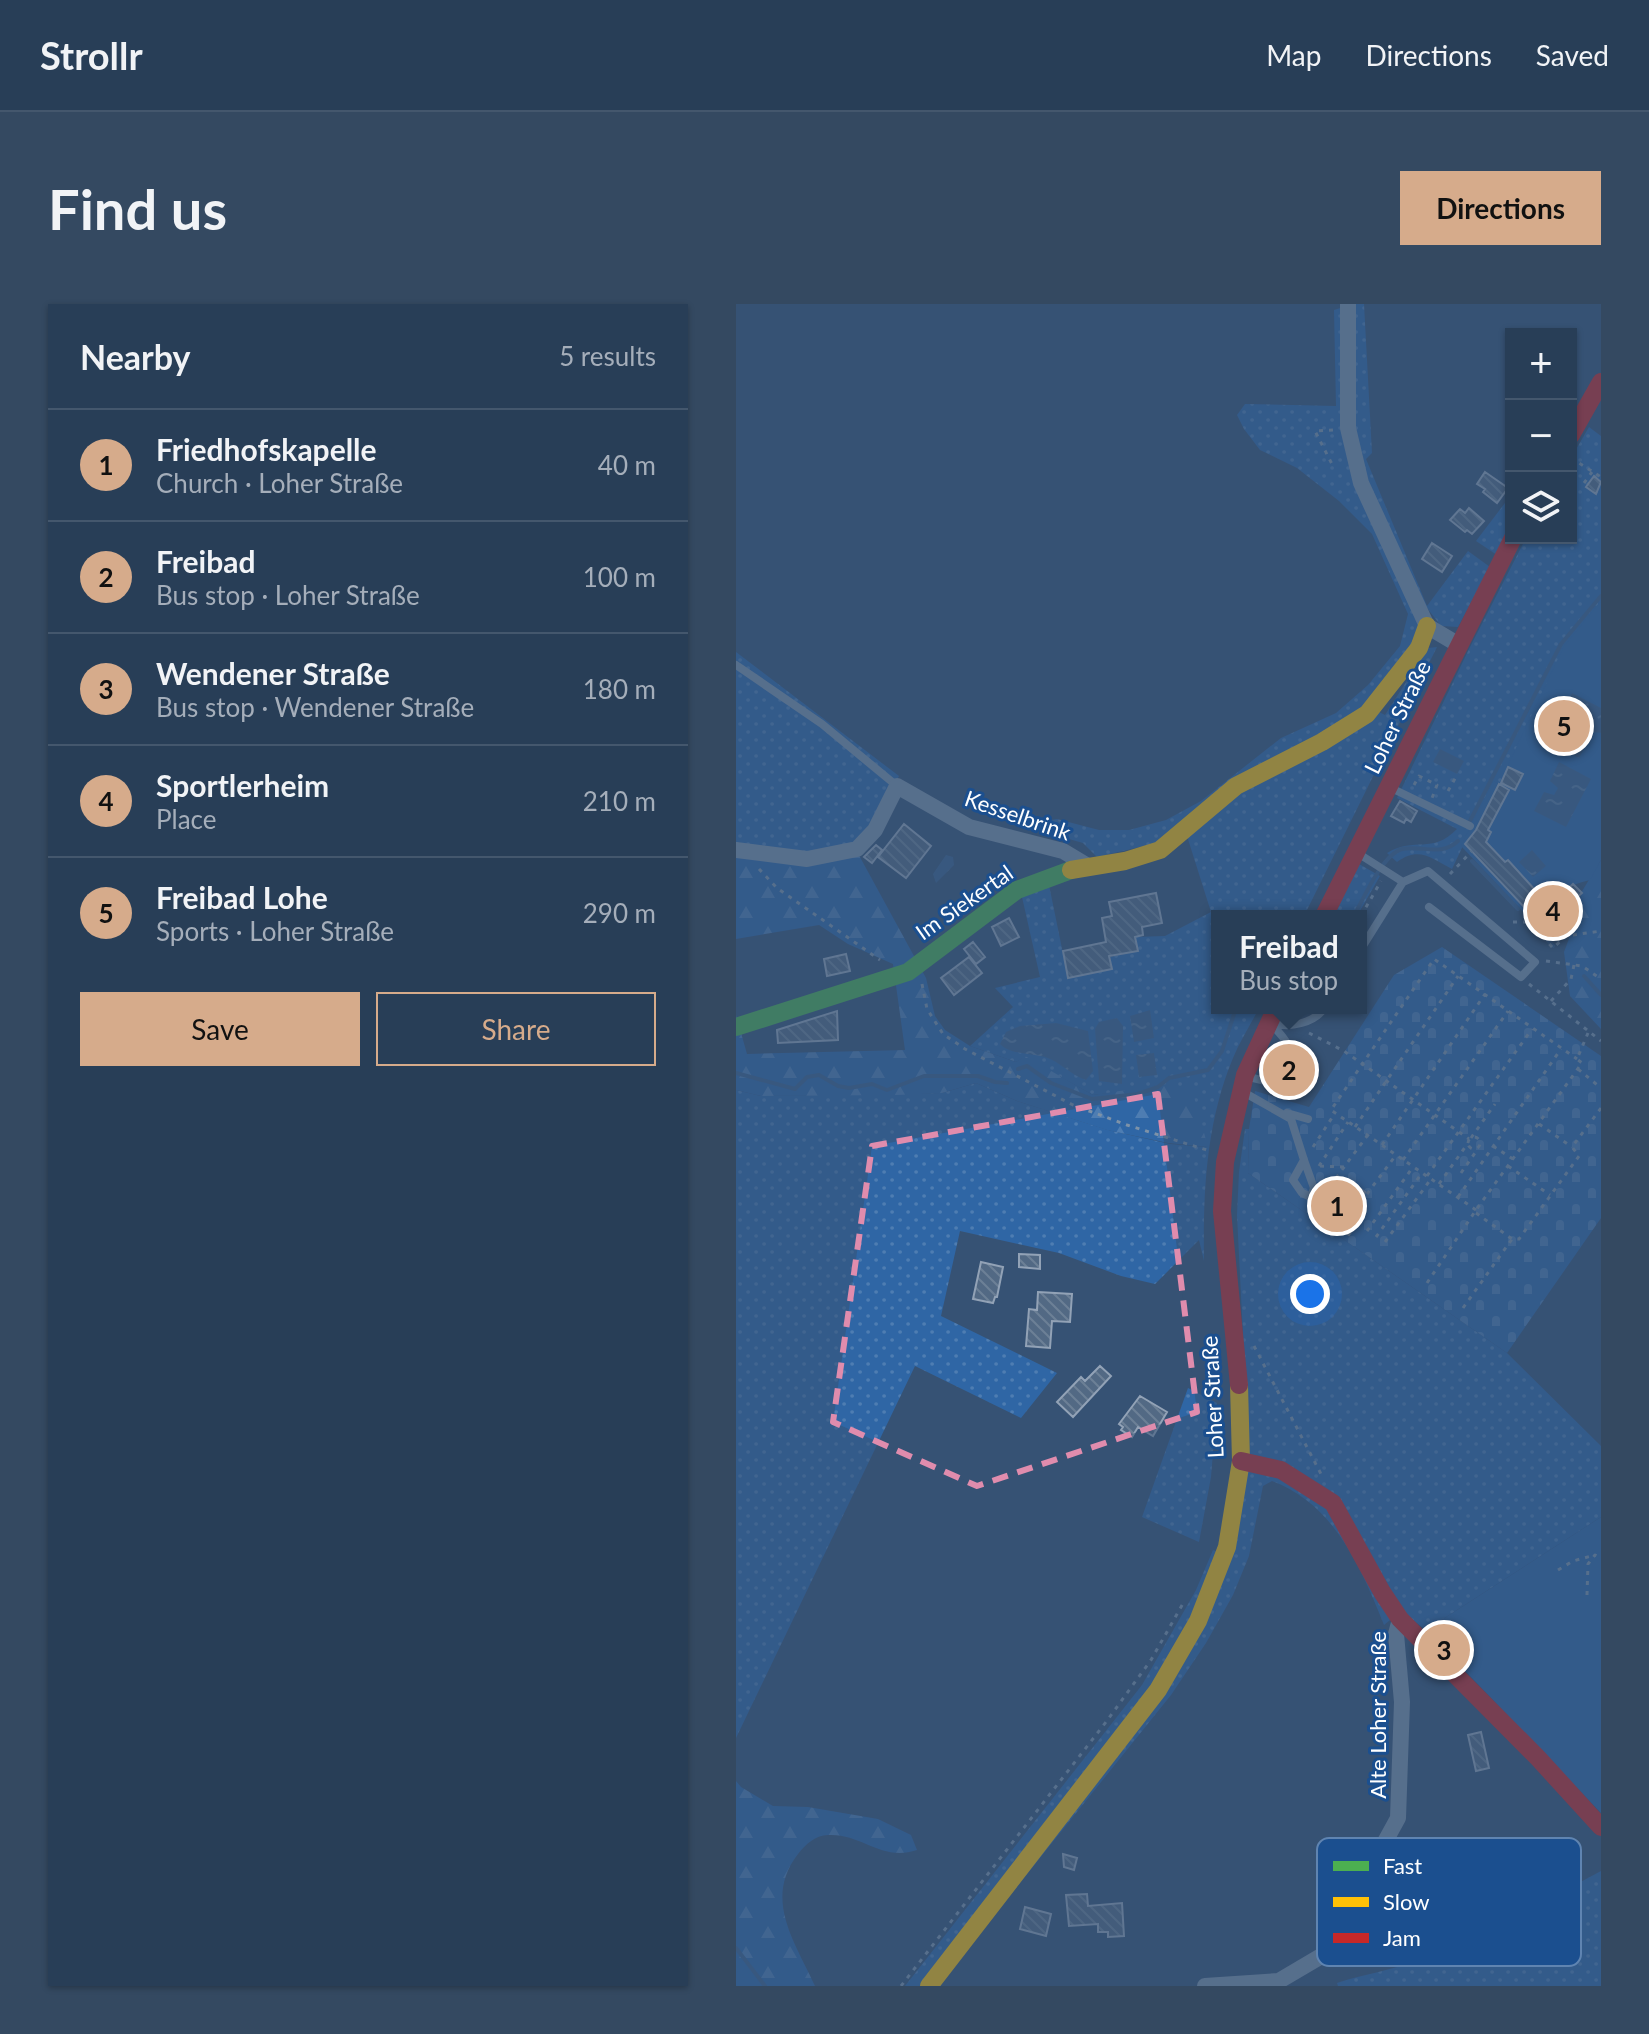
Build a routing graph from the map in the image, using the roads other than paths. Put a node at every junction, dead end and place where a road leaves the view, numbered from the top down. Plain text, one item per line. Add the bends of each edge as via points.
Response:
1 (1348, 304) edge
2 (1601, 382) edge
3 (1577, 424) edge
4 (1510, 544) edge
5 (1427, 626) junction
6 (1459, 645) junction
7 (736, 665) edge
8 (897, 786) junction
9 (1390, 787) junction
10 (1470, 826) dead end
11 (739, 850) edge
12 (1357, 852) junction
13 (1088, 866) junction
14 (1403, 882) junction
15 (1429, 907) dead end
16 (1327, 910) edge
17 (1367, 939) edge
18 (1321, 1014) edge
19 (1273, 1015) edge
20 (736, 1027) edge
21 (1242, 1083) junction
22 (1279, 1110) junction
23 (1308, 1119) dead end
24 (1304, 1160) road end
25 (1241, 1461) junction
26 (1400, 1619) junction
27 (1601, 1827) edge
28 (1387, 1838) edge
29 (1317, 1959) edge
30 (929, 1986) edge
31 (1205, 1986) edge

1 - 5 street via 1348,428 1361,483
2 - 3 street
4 - 6 street, Loher Straße
5 - 6 street
5 - 13 street, Im Siekertal via 1419,648 1367,714 1236,786 1160,850
6 - 9 street, Loher Straße
7 - 8 lane via 822,724
8 - 11 street via 875,830 857,849 807,859
8 - 13 street, Kesselbrink via 969,827 1063,851
9 - 10 lane
9 - 12 street, Loher Straße
12 - 14 lane
12 - 16 street, Loher Straße
13 - 20 street, Im Siekertal via 1017,890 908,972
14 - 15 lane via 1428,871 1535,962 1521,977
14 - 17 lane
18 - 19 lane via 1280,1026
19 - 21 street, Loher Straße
19 - 21 lane via 1286,1036 1289,1070 1273,1083
21 - 22 lane
21 - 25 street, Loher Straße via 1225,1162 1222,1211
22 - 23 lane
22 - 24 lane via 1291,1119
25 - 26 street via 1281,1470 1333,1503
25 - 30 street, Loher Straße via 1227,1547 1198,1621 1158,1690
26 - 27 street
26 - 28 street, Alte Loher Straße via 1398,1818
29 - 31 street, Alte Loher Straße via 1279,1981

